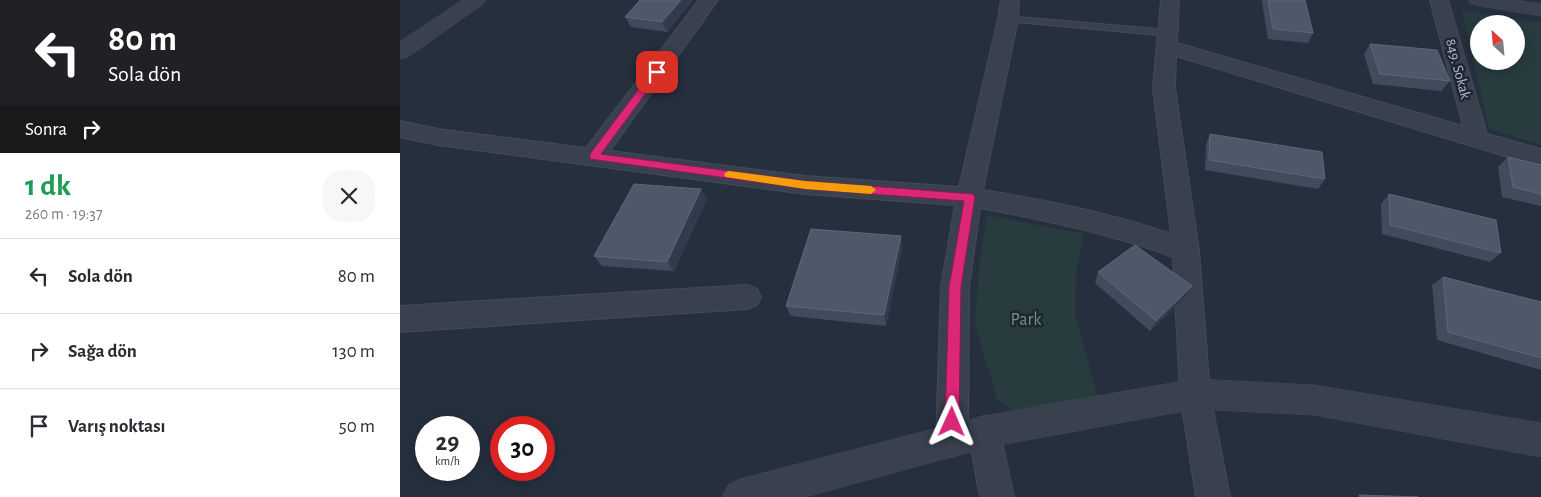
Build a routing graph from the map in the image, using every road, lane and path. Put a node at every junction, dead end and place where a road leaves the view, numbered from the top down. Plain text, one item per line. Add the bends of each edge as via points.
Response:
1 (476, 0) edge
2 (710, 0) edge
3 (1170, 0) edge
4 (1439, 0) edge
5 (1479, 0) edge
6 (1009, 9) edge
7 (1541, 10) edge
8 (1168, 40) junction
9 (400, 52) edge
10 (400, 129) edge
11 (1477, 138) junction
12 (593, 156) junction
13 (1541, 158) edge
14 (970, 197) junction
15 (1186, 251) junction
16 (746, 297) dead end
17 (400, 319) edge
18 (1195, 394) junction
19 (984, 432) junction
20 (1541, 440) edge
21 (952, 441) junction
22 (740, 497) edge
23 (997, 497) edge
24 (1213, 497) edge

1 - 9 street
2 - 12 street
3 - 8 street
4 - 11 street, 849. Sokak
5 - 7 street
6 - 8 lane
6 - 14 street
8 - 11 street
8 - 15 street via 1164,88
10 - 12 street
11 - 13 street
12 - 14 street via 805,185
14 - 15 street via 1040,209 1151,238
14 - 21 street via 955,287
15 - 18 street
16 - 17 street
18 - 19 street
18 - 20 street via 1314,400
18 - 24 street
19 - 21 street
19 - 23 street
21 - 22 street

